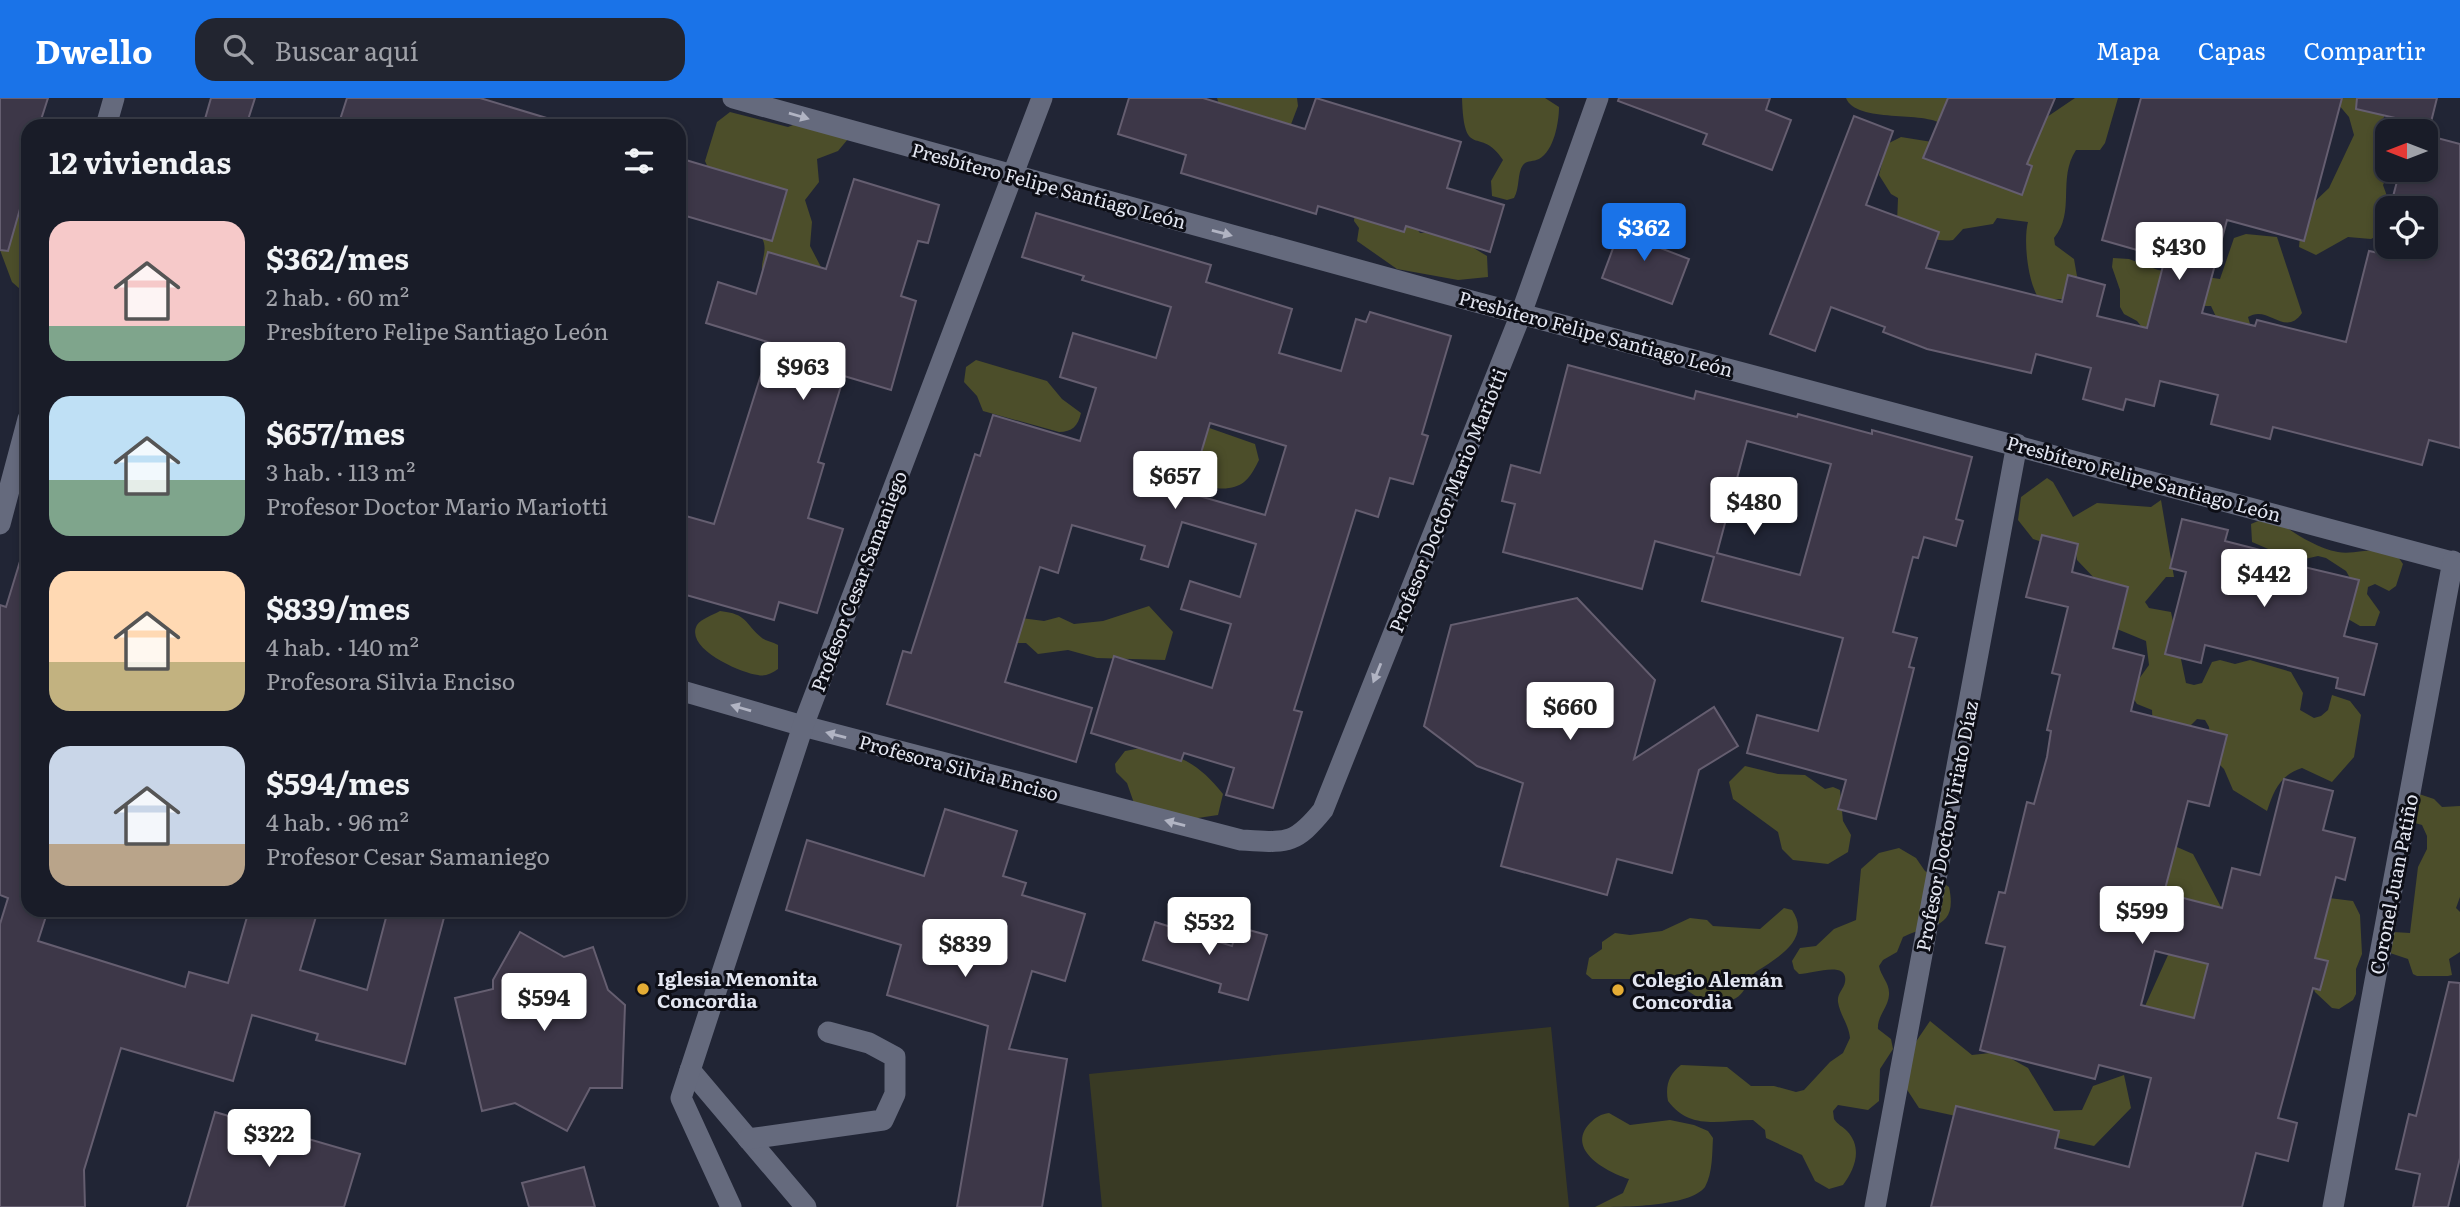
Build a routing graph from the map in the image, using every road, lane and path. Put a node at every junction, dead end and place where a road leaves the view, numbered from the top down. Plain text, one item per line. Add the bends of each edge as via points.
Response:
1 (114, 98) edge
2 (733, 98) edge
3 (1042, 98) edge
4 (1598, 98) edge
5 (108, 119) edge
6 (1014, 176) junction
7 (1521, 314) junction
8 (2017, 444) junction
9 (21, 453) edge
10 (12, 496) edge
11 (0, 524) edge
12 (2456, 562) edge
13 (686, 692) edge
14 (803, 726) junction
15 (1241, 841) joint
16 (828, 1032) dead end
17 (690, 1070) junction
18 (748, 1139) junction
19 (731, 1207) edge
20 (806, 1207) edge
21 (1875, 1207) edge
22 (2333, 1207) edge

1 - 5 street
2 -> 6 street, Presbítero Felipe Santiago León
3 - 6 street, Profesor Cesar Samaniego
4 - 7 street, Profesor Doctor Mario Mariotti
6 -> 7 street, Presbítero Felipe Santiago León
6 - 14 street, Profesor Cesar Samaniego
7 - 8 street, Presbítero Felipe Santiago León
7 -> 15 street, Profesor Doctor Mario Mariotti via 1322,810 1305,832 1290,841
8 - 12 street, Presbítero Felipe Santiago León
8 - 21 street, Profesor Doctor Viriato Díaz
9 - 10 street
10 - 11 street
12 - 22 street, Coronel Juan Patiño
14 -> 13 street, Profesora Silvia Enciso
15 -> 14 street, Profesora Silvia Enciso
14 - 17 street, Profesor Cesar Samaniego
16 - 18 street via 869,1043 895,1057 895,1094 883,1120
17 - 18 street
17 - 19 street, Profesor Cesar Samaniego via 681,1098
18 - 20 street

